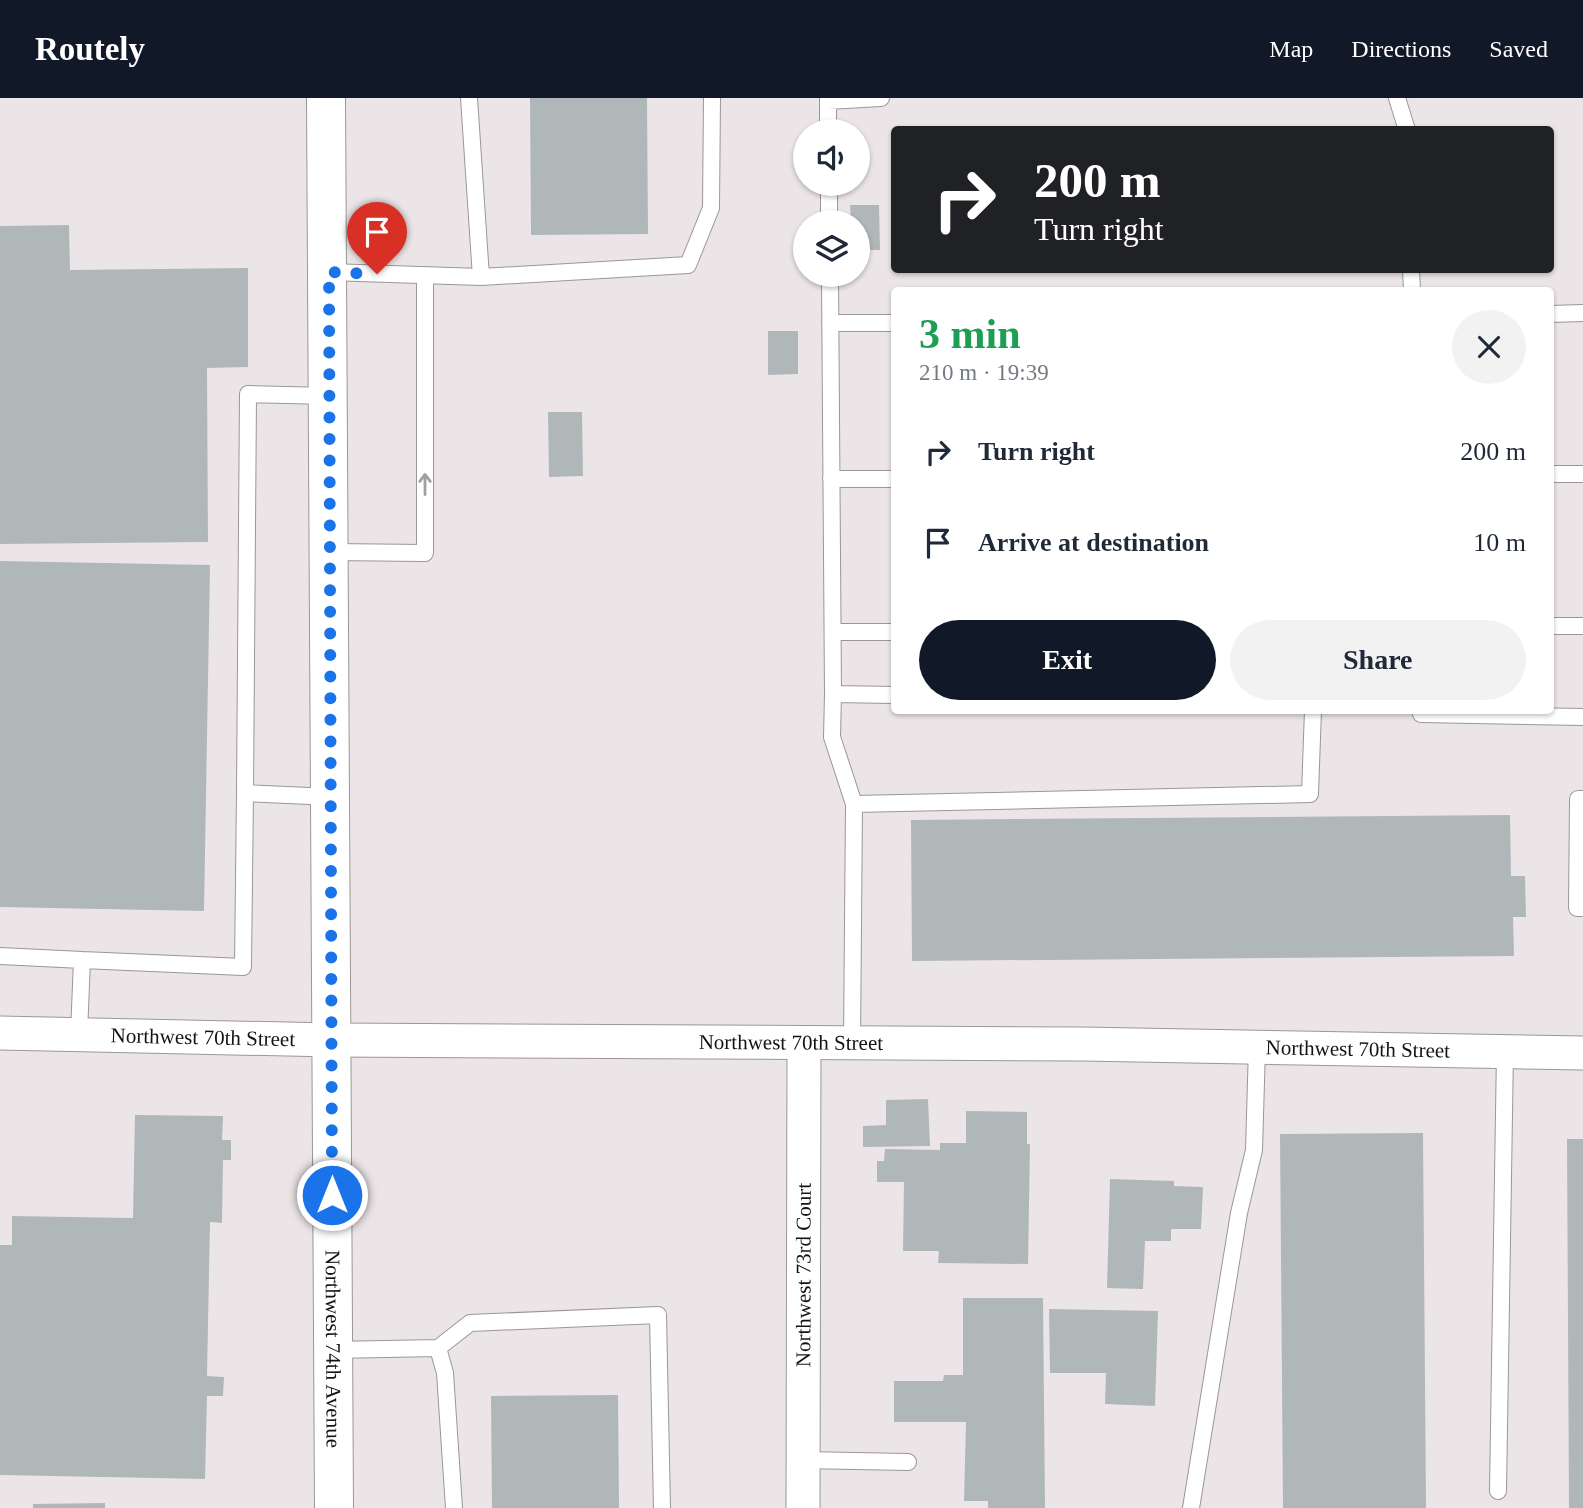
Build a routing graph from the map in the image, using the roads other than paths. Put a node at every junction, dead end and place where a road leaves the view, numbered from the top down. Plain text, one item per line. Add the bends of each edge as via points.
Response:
1 (326, 98) edge
2 (469, 98) edge
3 (712, 98) edge
4 (881, 98) edge
5 (1397, 98) edge
6 (828, 100) edge
7 (828, 119) edge
8 (1406, 126) edge
9 (329, 272) junction
10 (425, 275) junction
11 (481, 277) junction
12 (830, 287) edge
13 (1583, 313) edge
14 (1554, 314) edge
15 (830, 323) junction
16 (891, 323) edge
17 (329, 396) junction
18 (1554, 474) edge
19 (1583, 474) edge
20 (891, 479) edge
21 (831, 480) junction
22 (330, 552) junction
23 (1554, 626) edge
24 (1583, 626) edge
25 (833, 632) junction
26 (891, 632) edge
27 (833, 694) junction
28 (891, 695) edge
29 (1313, 714) edge
30 (1421, 714) dead end
31 (1583, 717) edge
32 (245, 793) junction
33 (331, 797) junction
34 (1583, 799) edge
35 (854, 804) junction
36 (1583, 908) edge
37 (0, 956) edge
38 (82, 960) junction
39 (0, 1033) edge
40 (79, 1034) junction
41 (332, 1040) junction
42 (804, 1044) junction
43 (852, 1044) junction
44 (1256, 1047) junction
45 (1505, 1052) junction
46 (1583, 1053) edge
47 (438, 1348) junction
48 (333, 1350) junction
49 (803, 1460) junction
50 (908, 1461) dead end
51 (1499, 1491) dead end
52 (334, 1508) edge
53 (454, 1508) edge
54 (662, 1508) edge
55 (803, 1508) edge
56 (1191, 1508) edge

1 - 9 street, Northwest 74th Avenue
2 - 11 lane
3 - 11 lane via 711,208 688,265
4 - 6 lane
5 - 8 lane
6 - 7 lane
9 - 10 lane
9 - 17 street, Northwest 74th Avenue
10 - 11 lane
22 -> 10 lane via 425,553
12 - 15 lane
13 - 14 lane
15 - 16 lane
15 - 21 lane
17 - 22 street, Northwest 74th Avenue
17 - 32 lane via 248,394
18 - 19 lane
20 - 21 lane
21 - 25 lane
22 - 33 street, Northwest 74th Avenue
23 - 24 lane
25 - 26 lane
25 - 27 lane
27 - 28 lane
27 - 35 lane via 832,737
29 - 35 lane via 1310,793
30 - 31 lane
32 - 33 lane
32 - 38 lane via 243,967
33 - 41 street, Northwest 74th Avenue
34 - 36 lane via 1578,799 1577,908
35 - 43 lane
37 - 38 lane
38 - 40 lane
39 - 40 street, Northwest 70th Street
40 - 41 street, Northwest 70th Street
41 - 42 street, Northwest 70th Street
41 - 48 street, Northwest 74th Avenue
42 - 43 street, Northwest 70th Street
42 - 49 street, Northwest 73rd Court
43 - 44 street, Northwest 70th Street
44 - 45 street, Northwest 70th Street
44 - 56 lane via 1254,1150 1238,1213
45 - 46 street, Northwest 70th Street
45 - 51 lane
47 - 48 lane
47 - 53 lane via 445,1373
47 - 54 lane via 470,1324 658,1315
48 - 52 street, Northwest 74th Avenue
49 - 50 lane
49 - 55 street, Northwest 73rd Court

